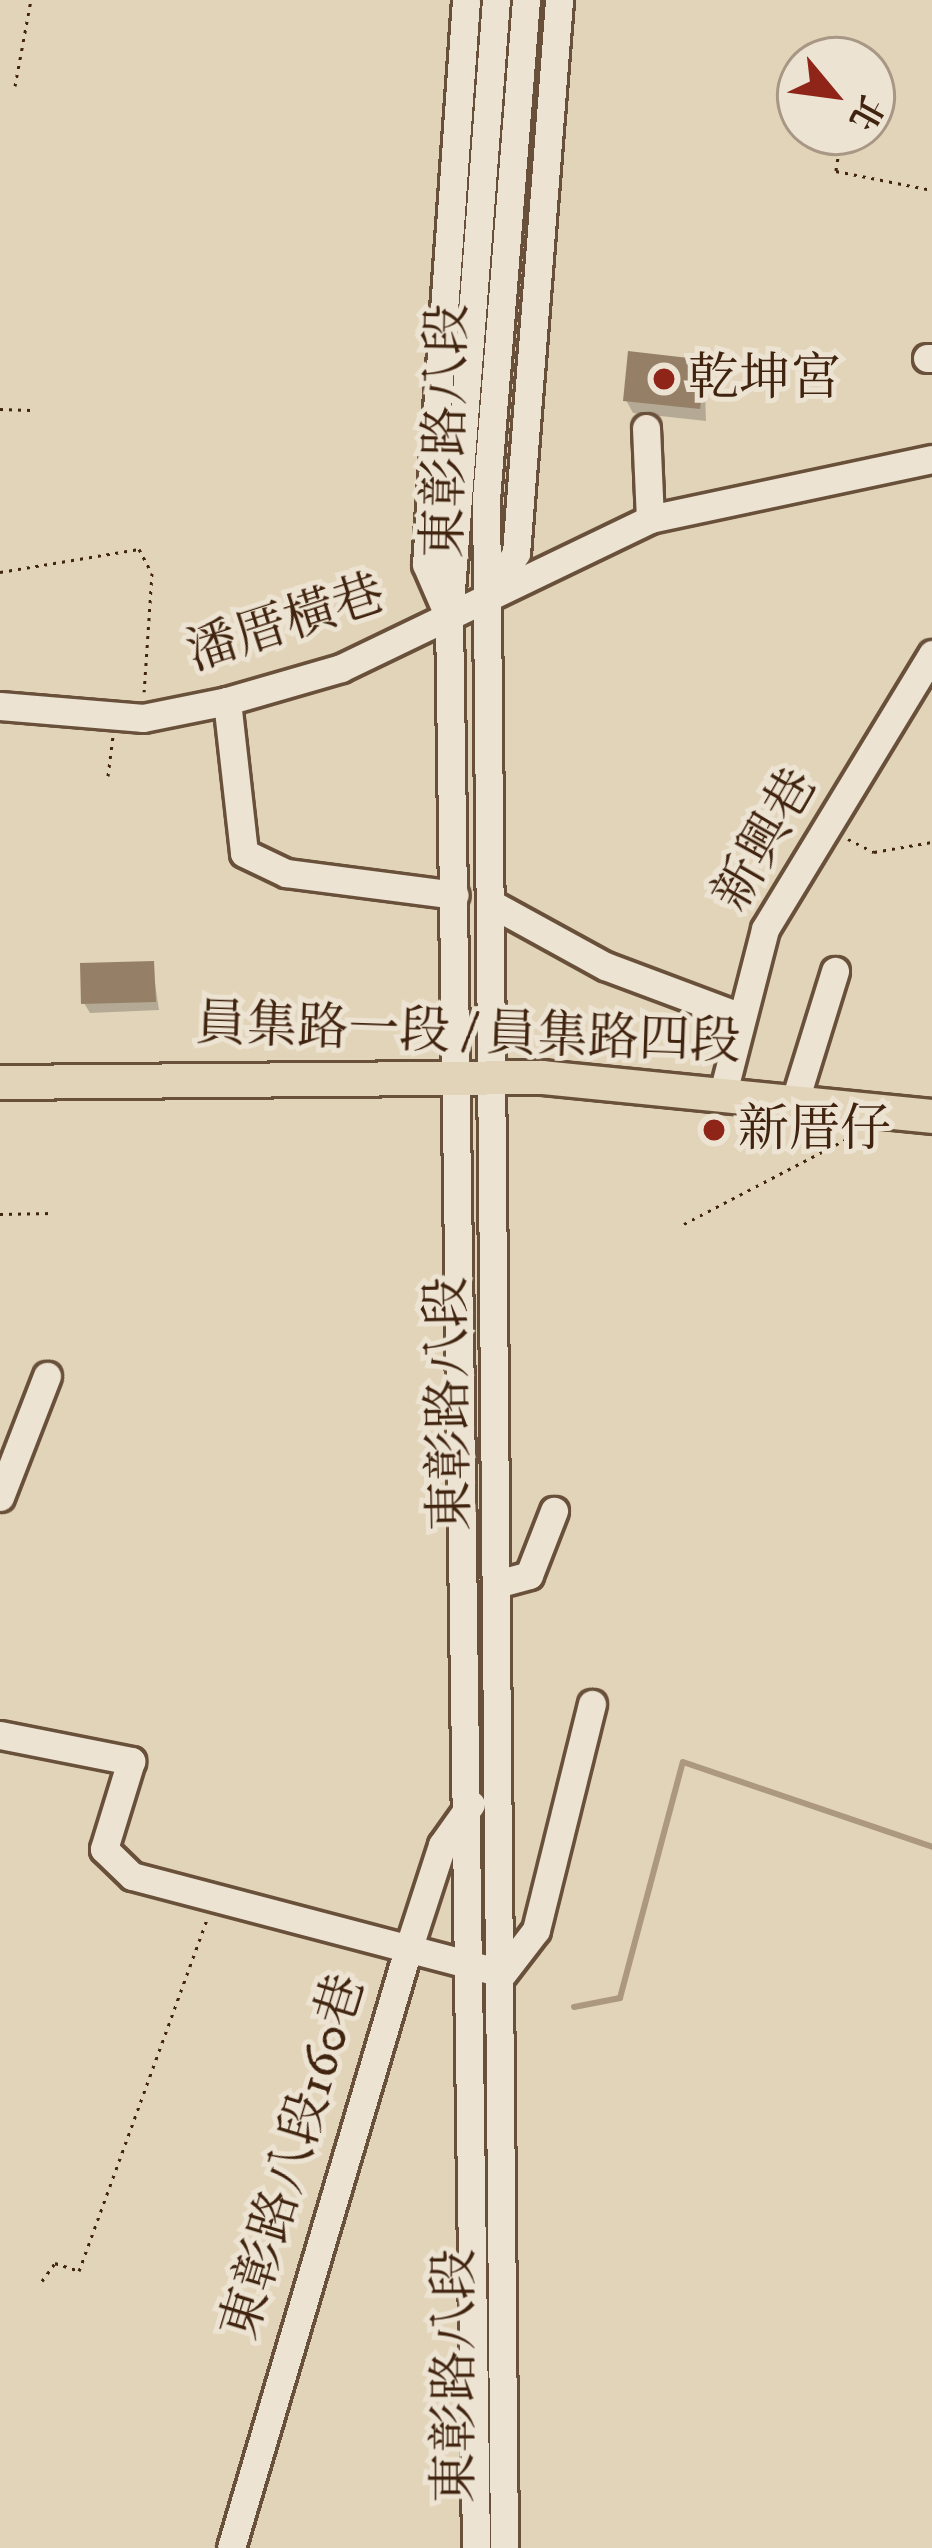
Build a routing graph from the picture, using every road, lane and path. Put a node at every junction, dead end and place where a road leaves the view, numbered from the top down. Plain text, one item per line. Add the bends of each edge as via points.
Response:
1 (31, 0) edge
2 (466, 0) edge
3 (496, 0) edge
4 (526, 0) edge
5 (560, 0) edge
6 (15, 86) dead end
7 (838, 156) edge
8 (932, 190) edge
9 (0, 409) edge
10 (32, 410) dead end
11 (646, 428) dead end
12 (932, 459) edge
13 (650, 519) junction
14 (0, 572) edge
15 (492, 592) junction
16 (449, 616) junction
17 (932, 654) edge
18 (227, 701) junction
19 (0, 706) edge
20 (129, 717) junction
21 (108, 776) dead end
22 (824, 827) junction
23 (932, 842) edge
24 (455, 895) junction
25 (492, 904) junction
26 (835, 971) dead end
27 (736, 1015) junction
28 (452, 1075) junction
29 (494, 1076) junction
30 (0, 1082) edge
31 (724, 1089) junction
32 (796, 1097) junction
33 (896, 1109) junction
34 (932, 1116) edge
35 (53, 1213) dead end
36 (0, 1214) edge
37 (684, 1224) dead end
38 (47, 1376) dead end
39 (0, 1497) edge
40 (554, 1511) dead end
41 (500, 1583) junction
42 (592, 1704) dead end
43 (0, 1735) edge
44 (470, 1804) junction
45 (217, 1893) junction
46 (406, 1956) junction
47 (502, 1973) junction
48 (474, 1974) junction
49 (42, 2281) dead end
50 (231, 2548) edge
51 (476, 2548) edge
52 (504, 2548) edge

1 - 6 path
2 - 16 street via 426,564
3 - 16 street, 東彰路八段
4 - 15 street, 東彰路八段 via 500,260
5 - 15 street via 516,553
7 - 8 path via 836,171
9 - 10 path
11 - 13 street
12 - 13 street, 潘厝橫巷
13 - 15 street, 潘厝橫巷
14 - 20 path via 139,549 152,573
15 - 16 street, 潘厝橫巷
15 - 25 street, 東彰路八段
16 - 18 street, 潘厝橫巷 via 341,668
16 - 24 street, 東彰路八段
17 - 22 street, 新興巷
18 - 20 street, 潘厝橫巷
18 - 24 street via 244,853 286,873
19 - 20 street, 潘厝橫巷
20 - 21 path
22 - 23 path via 874,852
22 - 27 street, 新興巷 via 765,929
24 - 28 street, 東彰路八段
25 - 27 street via 604,966
25 - 29 street, 東彰路八段
26 - 32 street
27 - 31 street, 新興巷
28 - 29 main road, 員集路一段 / 員集路四段
28 - 30 main road, 員集路一段 / 員集路四段
28 - 44 street, 東彰路八段
29 - 31 main road, 員集路一段 / 員集路四段
29 - 41 street, 東彰路八段
31 - 32 main road, 員集路一段 / 員集路四段
32 - 33 main road, 員集路一段 / 員集路四段
33 - 34 main road, 員集路一段 / 員集路四段
33 - 37 path
35 - 36 path
38 - 39 street
40 - 41 street via 529,1575
41 - 47 street, 東彰路八段
42 - 47 street via 536,1930
43 - 45 street via 131,1761 104,1849 112,1863
44 - 46 street, 東彰路八段160巷 via 442,1845
44 - 48 street, 東彰路八段
45 - 46 street
45 - 49 path via 79,2271 55,2263
46 - 48 street
46 - 50 street, 東彰路八段160巷
47 - 48 street
47 - 52 street, 東彰路八段
48 - 51 street, 東彰路八段

